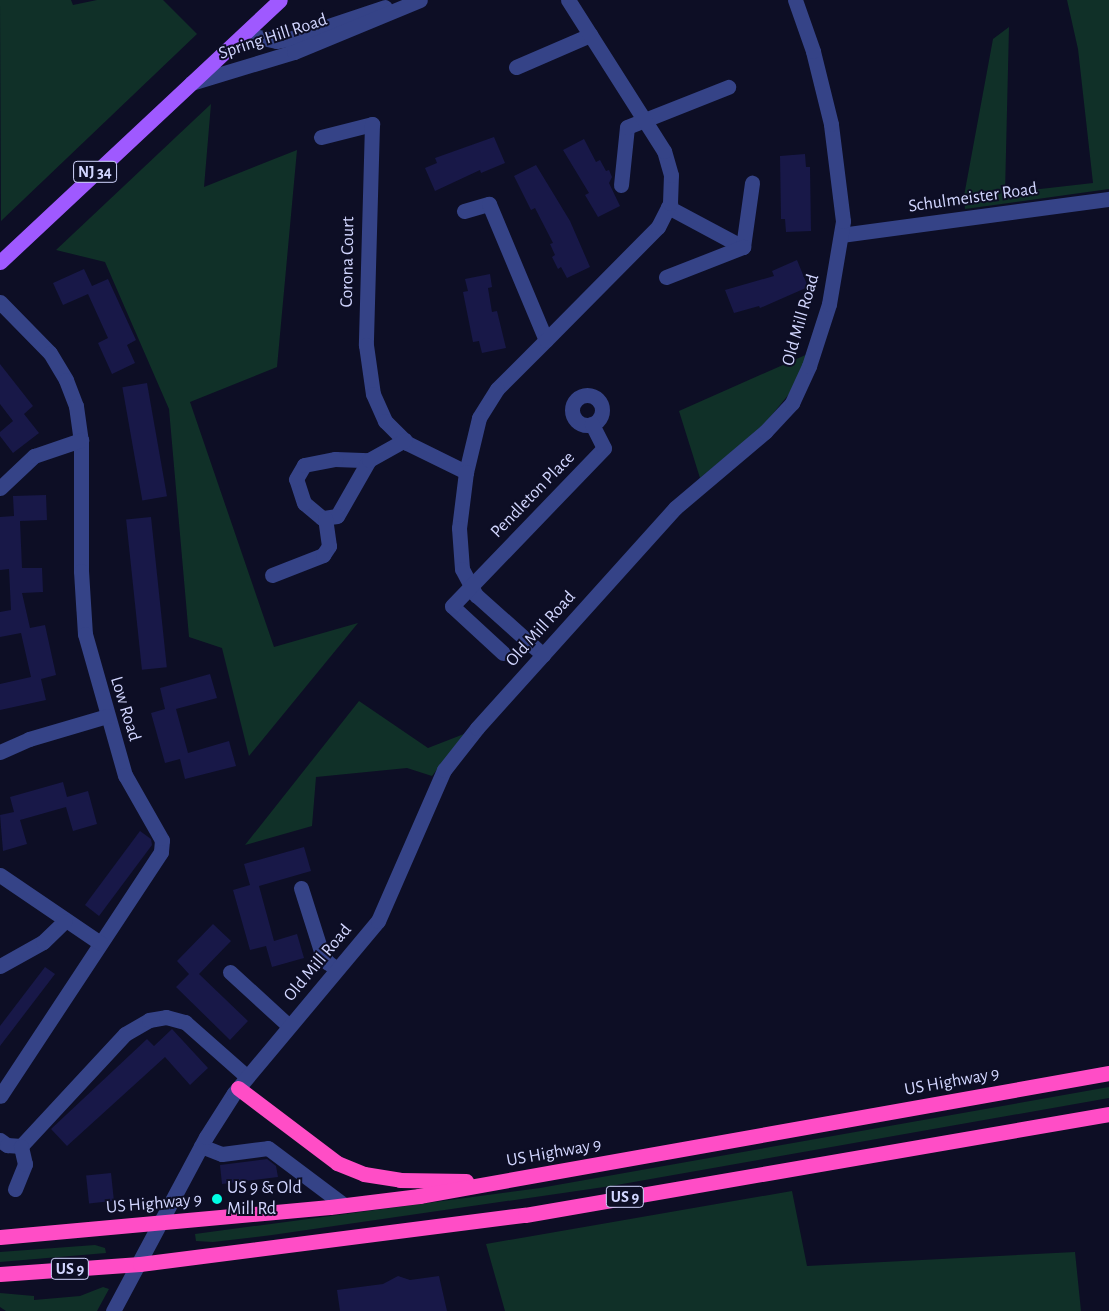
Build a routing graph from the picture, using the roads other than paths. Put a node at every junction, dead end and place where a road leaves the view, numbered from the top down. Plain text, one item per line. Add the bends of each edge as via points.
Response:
1 (280, 0) edge
2 (411, 0) edge
3 (420, 0) edge
4 (568, 0) edge
5 (795, 0) edge
6 (244, 34) junction
7 (590, 35) junction
8 (516, 67) dead end
9 (191, 83) junction
10 (728, 87) dead end
11 (644, 120) junction
12 (322, 137) dead end
13 (752, 183) dead end
14 (621, 185) dead end
15 (1109, 199) edge
16 (668, 207) junction
17 (464, 211) dead end
18 (841, 235) junction
19 (743, 248) junction
20 (0, 262) edge
21 (666, 276) dead end
22 (0, 302) edge
23 (546, 340) junction
24 (592, 424) dead end
25 (81, 440) junction
26 (405, 440) junction
27 (369, 460) junction
28 (466, 472) junction
29 (0, 488) edge
30 (325, 518) junction
31 (272, 575) dead end
32 (471, 586) junction
33 (503, 652) dead end
34 (543, 655) junction
35 (107, 716) junction
36 (0, 752) edge
37 (0, 875) edge
38 (301, 888) dead end
39 (65, 921) junction
40 (100, 944) junction
41 (0, 966) edge
42 (338, 969) junction
43 (230, 972) dead end
44 (289, 1026) junction
45 (1109, 1073) edge
46 (246, 1076) junction
47 (238, 1088) junction
48 (0, 1096) edge
49 (1109, 1114) edge
50 (0, 1140) edge
51 (21, 1146) junction
52 (201, 1146) junction
53 (502, 1181) junction
54 (15, 1188) dead end
55 (344, 1205) junction
56 (160, 1223) junction
57 (0, 1236) edge
58 (140, 1264) junction
59 (0, 1274) edge
60 (113, 1311) edge

1 - 6 main road, NJ 34
2 - 6 street, Spring Hill Road via 289,39
3 - 9 street, Spring Hill Road via 294,52
4 - 7 street
5 - 18 street, Old Mill Road via 813,50 831,124 840,180
6 - 9 main road, NJ 34
7 - 8 street
7 - 11 street
9 - 20 main road, NJ 34
10 - 11 street
11 - 14 street via 627,127
11 - 16 street via 664,151 671,175
12 - 26 street, Corona Court via 372,124 366,345 373,394 385,421
13 - 19 street
15 - 18 street, Schulmeister Road
16 - 19 street
16 - 23 street via 658,227
17 - 23 street via 489,204
18 - 34 street, Old Mill Road via 829,304 809,366 792,403 765,432 675,508
19 - 21 street
22 - 25 street, Low Road via 50,354 66,380 76,406
23 - 28 street via 497,389 479,418
24 - 32 street, Pendleton Place via 604,448
25 - 29 street via 34,456
25 - 35 street, Low Road via 81,571 85,634
26 - 27 street
26 - 28 street, Corona Court
27 - 30 street via 337,516
27 - 30 street via 335,458 304,465 296,479 304,503
28 - 32 street via 459,528 462,569
30 - 31 street via 329,546 323,555
32 - 33 street, Pendleton Place via 452,606
32 - 34 street via 476,595
34 - 42 street, Old Mill Road via 444,770 378,921
35 - 36 street via 29,739
35 - 40 street, Low Road via 125,775 162,840 161,852
37 - 39 street
38 - 42 street via 321,952 327,962
39 - 40 street
39 - 41 street via 43,942
40 - 48 street, Low Road
42 - 44 street, Old Mill Road
43 - 44 street
44 - 46 street, Old Mill Road
45 - 53 highway, US Highway 9 / US 9
46 - 47 street, Old Mill Road
46 - 51 street via 185,1022 166,1017 150,1020 125,1034
47 - 52 street, Old Mill Road
47 - 53 highway via 308,1144 337,1163 364,1174 400,1180
49 - 58 highway, US 9 via 525,1215
50 - 51 street via 7,1145
51 - 54 street via 25,1164
52 - 55 street via 222,1154 268,1148
52 - 56 street, Old Mill Road
53 - 55 highway, US Highway 9 / US 9
55 - 56 highway, US Highway 9 / US 9
56 - 57 highway, US Highway 9 / US 9
56 - 58 street, Old Mill Road
58 - 59 highway, US 9
58 - 60 street, Old Mill Road

